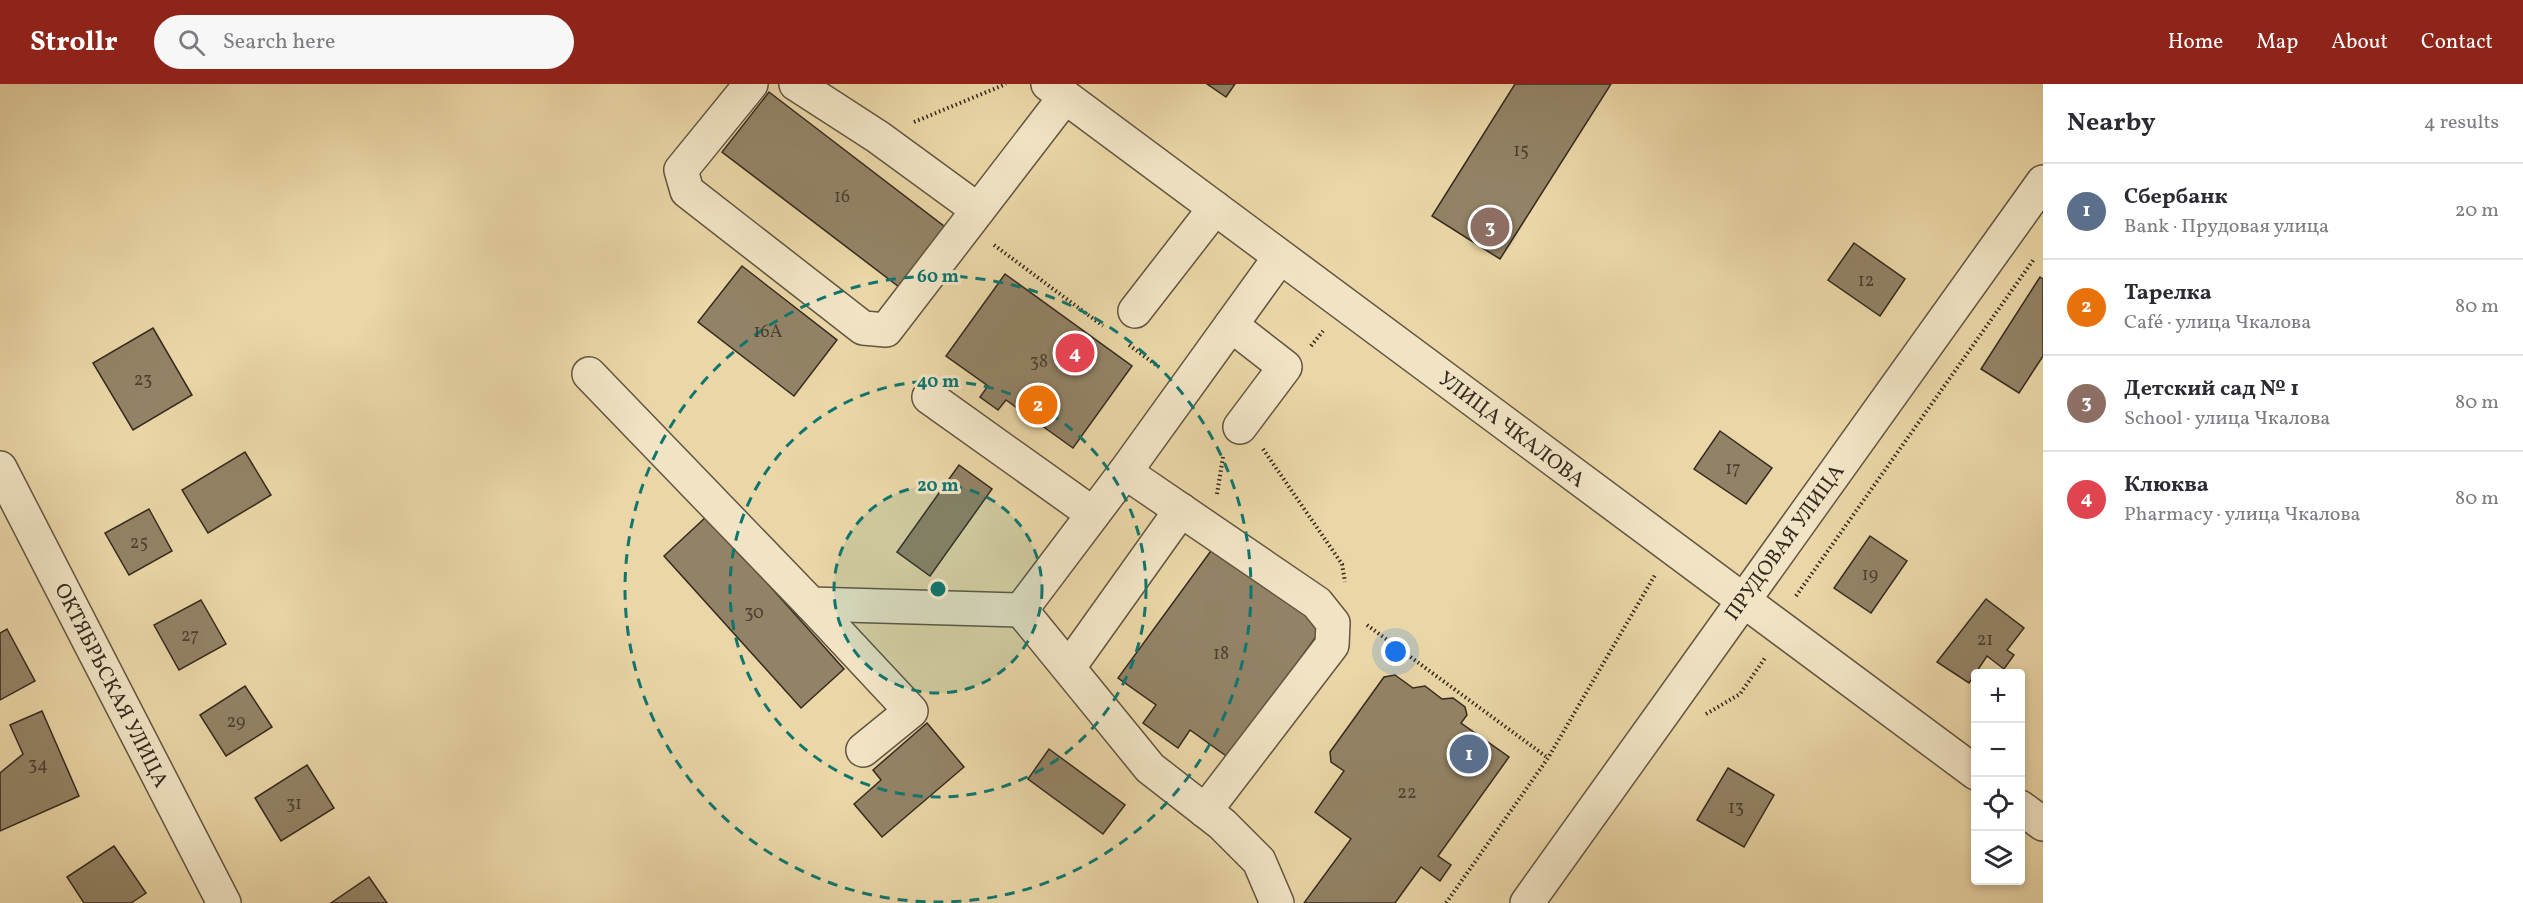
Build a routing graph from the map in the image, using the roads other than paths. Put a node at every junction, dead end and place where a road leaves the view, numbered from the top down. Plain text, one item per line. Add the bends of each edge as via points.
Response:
1 (751, 84) edge
2 (796, 84) edge
3 (1057, 91) edge
4 (2043, 182) edge
5 (1215, 208) junction
6 (972, 217) junction
7 (1280, 257) junction
8 (1127, 324) road end
9 (1231, 325) junction
10 (589, 374) dead end
11 (929, 397) dead end
12 (1240, 427) road end
13 (0, 468) edge
14 (1125, 472) junction
15 (1181, 510) junction
16 (1093, 514) junction
17 (1742, 600) junction
18 (811, 604) junction
19 (1021, 610) junction
20 (1069, 668) junction
21 (863, 750) dead end
22 (1971, 769) edge
23 (1205, 811) junction
24 (2025, 811) edge
25 (2043, 824) edge
26 (224, 903) edge
27 (1277, 903) edge
28 (1527, 903) edge

1 - 6 street via 681,170 687,191 863,328 886,330
2 - 6 street via 878,137
3 - 5 street, УЛИЦА ЧКАЛОВА
3 - 6 street
4 - 17 street, ПРУДОВАЯ УЛИЦА
5 - 7 street, УЛИЦА ЧКАЛОВА
5 - 8 street
7 - 9 street
7 - 17 street, УЛИЦА ЧКАЛОВА
9 - 12 street via 1285,367
9 - 14 street
10 - 18 street
11 - 16 street
13 - 26 street, ОКТЯБРЬСКАЯ УЛИЦА
14 - 15 street
14 - 16 street
15 - 20 street
15 - 23 street via 1341,617 1332,645
16 - 19 street
17 - 22 street, УЛИЦА ЧКАЛОВА
17 - 28 street, ПРУДОВАЯ УЛИЦА
18 - 19 street
18 - 21 street via 911,711
19 - 20 street
20 - 23 street via 1150,768
23 - 27 street via 1259,861
24 - 25 street

